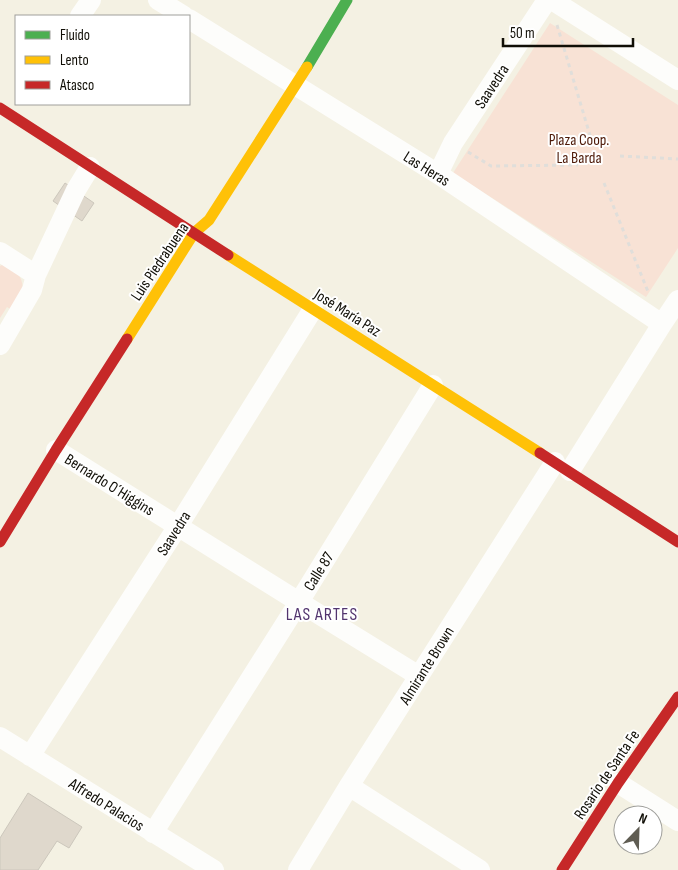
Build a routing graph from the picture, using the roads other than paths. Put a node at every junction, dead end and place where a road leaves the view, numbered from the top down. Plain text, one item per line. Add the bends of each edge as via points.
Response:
1 (90, 0) edge
2 (158, 0) edge
3 (347, 0) edge
4 (547, 0) edge
5 (554, 9) edge
6 (81, 15) edge
7 (182, 15) edge
8 (190, 20) edge
9 (678, 80) edge
10 (296, 86) junction
11 (14, 110) edge
12 (90, 167) junction
13 (438, 174) junction
14 (194, 233) junction
15 (0, 252) edge
16 (36, 275) junction
17 (678, 300) edge
18 (313, 309) junction
19 (662, 324) junction
20 (0, 345) edge
21 (433, 385) junction
22 (56, 450) junction
23 (563, 466) junction
24 (178, 526) junction
25 (0, 542) edge
26 (678, 542) edge
27 (299, 602) junction
28 (420, 676) junction
29 (678, 697) edge
30 (0, 737) edge
31 (30, 756) junction
32 (618, 783) junction
33 (350, 786) junction
34 (678, 821) edge
35 (153, 833) junction
36 (214, 870) edge
37 (298, 870) edge
38 (480, 870) edge
39 (562, 870) edge

1 - 6 street
2 - 7 street
3 - 10 street, Luis Piedrabuena
4 - 13 street, Saavedra via 453,143
5 - 9 street
8 - 10 street, Las Heras
10 - 13 street, Las Heras
10 - 14 street, Luis Piedrabuena via 209,220
11 - 12 street, José María Paz
12 - 14 street, José María Paz
12 - 16 street
13 - 19 street, Las Heras
14 - 18 street, José María Paz
14 - 22 street, Luis Piedrabuena
15 - 16 street
16 - 20 street via 32,290
17 - 19 street, Almirante Brown
18 - 21 street, José María Paz
18 - 24 street, Saavedra
19 - 23 street, Almirante Brown
21 - 23 street, José María Paz
21 - 27 street, Calle 87
22 - 24 street, Bernardo O´Higgins
22 - 25 street, Luis Piedrabuena
23 - 26 street, José María Paz
23 - 28 street, Almirante Brown
24 - 27 street, Bernardo O´Higgins
24 - 31 street, Saavedra
27 - 28 street, Bernardo O´Higgins
27 - 35 street, Calle 87
28 - 33 street, Almirante Brown
29 - 32 street, Rosario de Santa Fe
30 - 31 street, Alfredo Palacios
31 - 35 street, Alfredo Palacios
32 - 34 street
32 - 39 street, Rosario de Santa Fe
33 - 37 street, Almirante Brown
33 - 38 street
35 - 36 street, Alfredo Palacios

